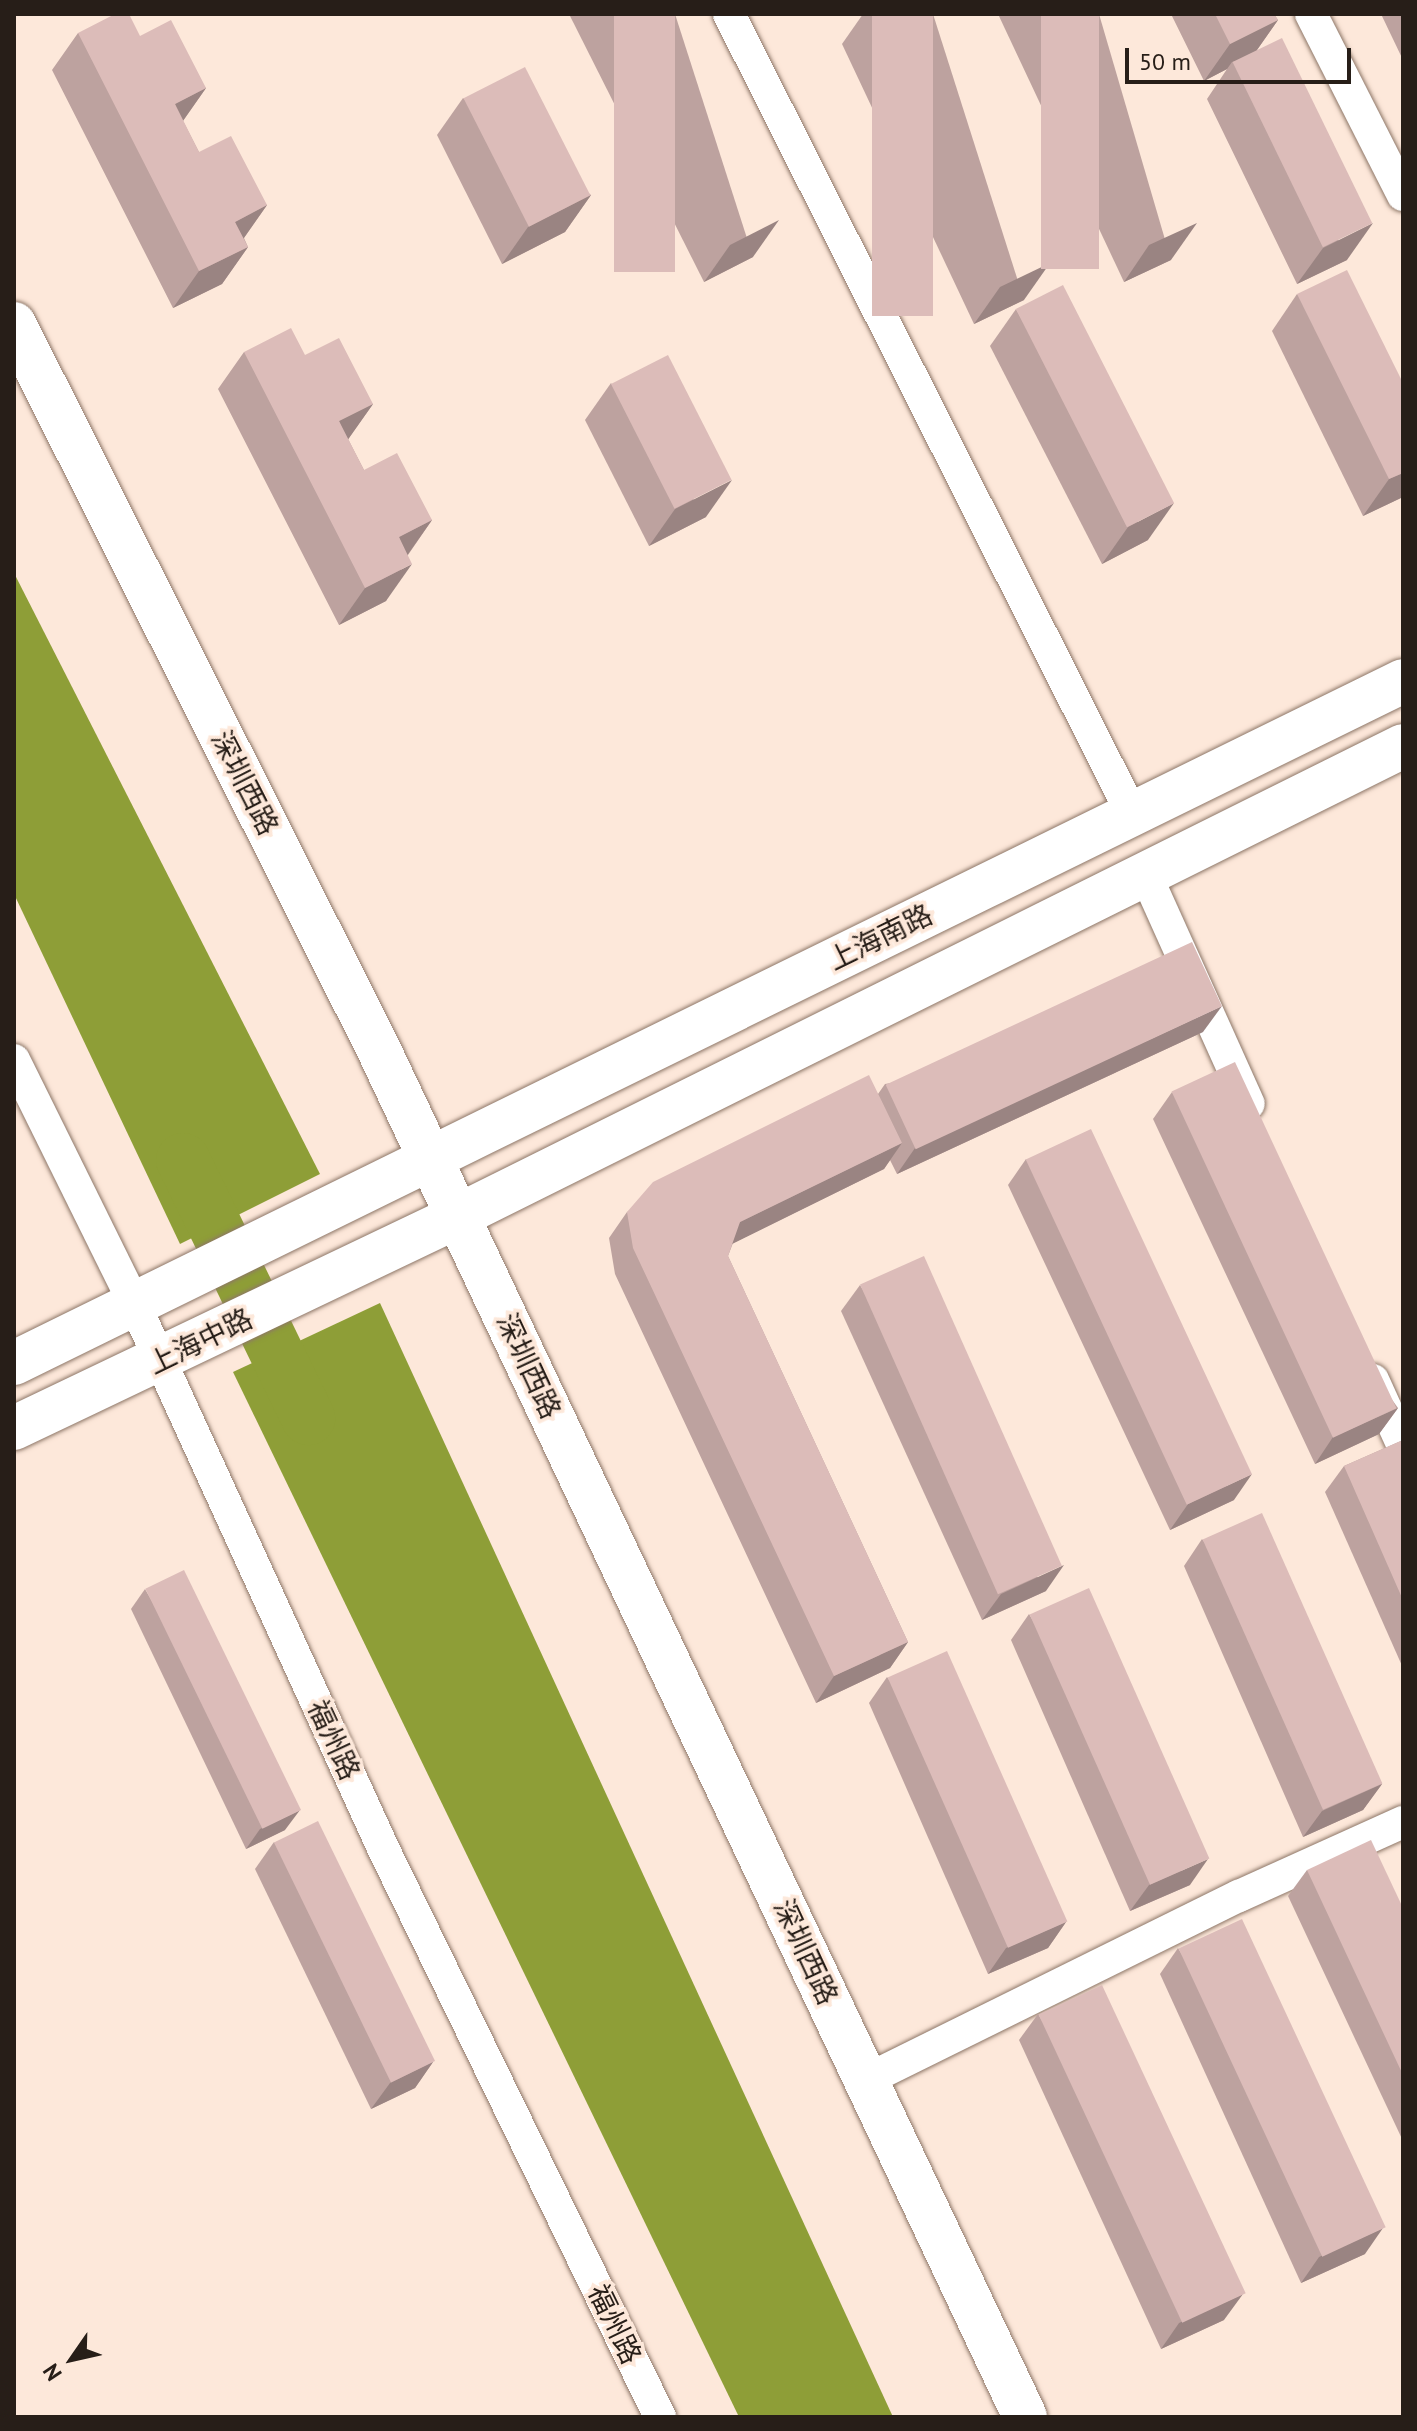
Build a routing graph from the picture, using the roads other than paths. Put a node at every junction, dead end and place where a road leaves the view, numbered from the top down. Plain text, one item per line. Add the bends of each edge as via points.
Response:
1 (729, 14) edge
2 (1311, 14) edge
3 (1403, 195) edge
4 (14, 324) edge
5 (1403, 681) edge
6 (1402, 749) edge
7 (1131, 812) junction
8 (1145, 873) junction
9 (14, 1060) edge
10 (1261, 1131) edge
11 (432, 1159) junction
12 (458, 1216) junction
13 (146, 1299) junction
14 (1358, 1346) edge
15 (172, 1355) junction
16 (14, 1363) edge
17 (14, 1428) edge
18 (1403, 1446) edge
19 (1403, 1822) edge
20 (866, 2080) junction
21 (660, 2417) edge
22 (1025, 2417) edge

1 - 7 street
2 - 3 street
4 - 11 main road, 深圳西路
5 - 7 main road, 上海南路
6 - 8 main road
7 - 11 main road, 上海南路
8 - 10 street
8 - 12 main road
9 - 13 street, 福州路
11 - 12 main road, 深圳西路
11 - 13 main road, 上海南路
12 - 15 main road, 上海中路
12 - 20 main road, 深圳西路
13 - 15 street, 福州路
13 - 16 main road
14 - 18 street
15 - 17 main road, 上海中路
15 - 21 street, 福州路 via 383,1848
19 - 20 street via 1239,1896
20 - 22 main road, 深圳西路

